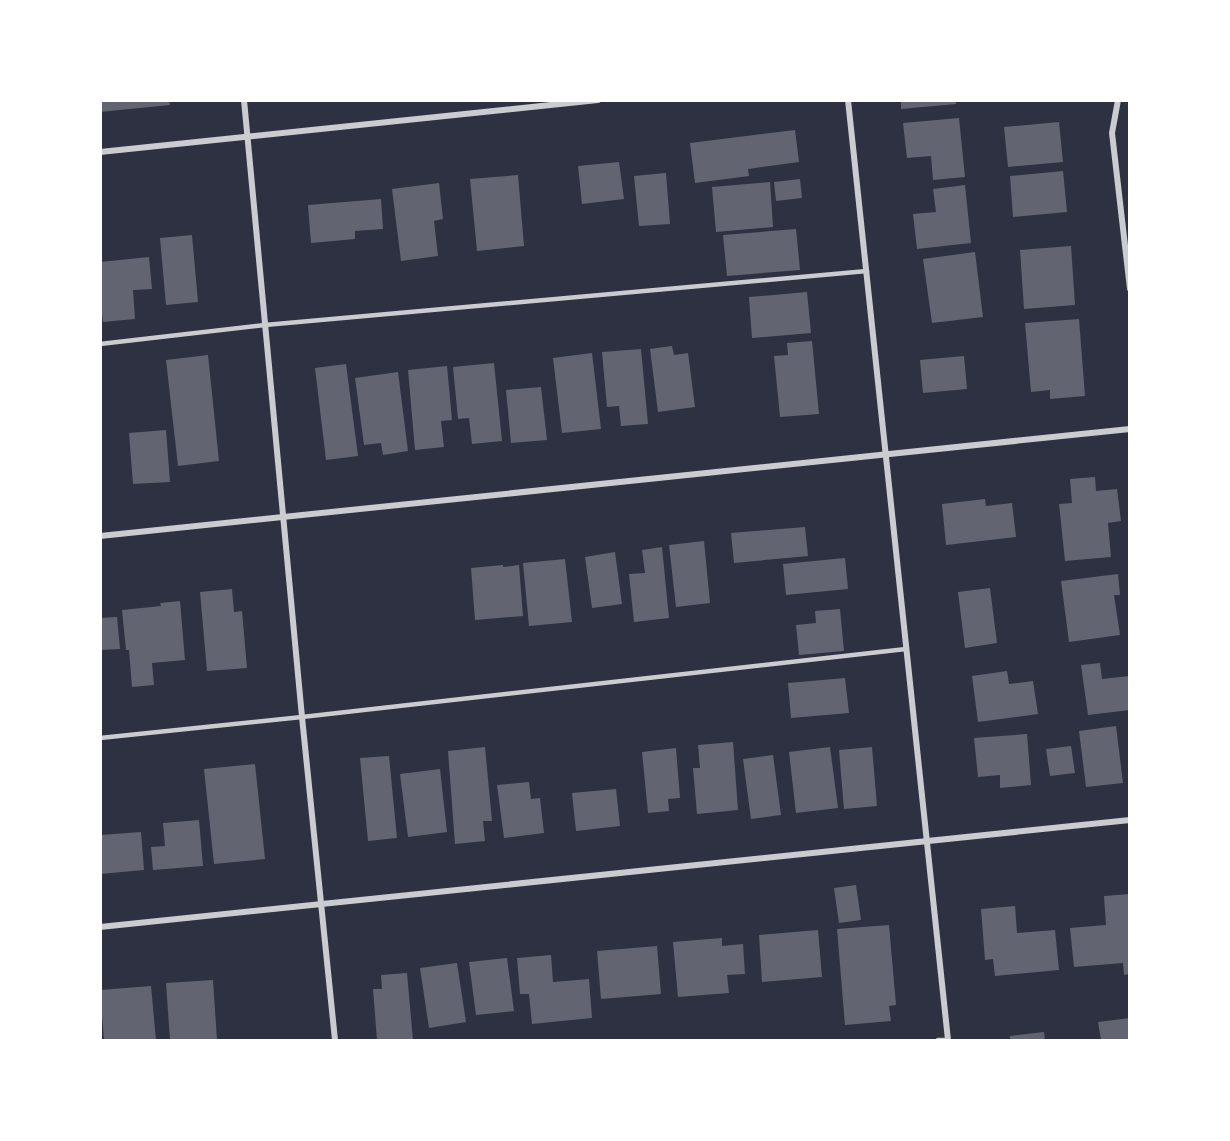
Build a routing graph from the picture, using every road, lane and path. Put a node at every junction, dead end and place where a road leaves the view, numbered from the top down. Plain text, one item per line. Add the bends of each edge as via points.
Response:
1 (244, 100) edge
2 (598, 100) edge
3 (848, 100) edge
4 (1118, 100) edge
5 (247, 137) junction
6 (100, 152) edge
7 (867, 271) junction
8 (1130, 289) edge
9 (265, 325) junction
10 (100, 344) edge
11 (1130, 429) edge
12 (885, 455) junction
13 (284, 517) junction
14 (100, 537) edge
15 (906, 649) junction
16 (302, 717) junction
17 (100, 738) edge
18 (1130, 820) edge
19 (927, 841) junction
20 (322, 904) junction
21 (100, 927) edge
22 (948, 1040) edge
23 (335, 1041) edge
24 (938, 1041) edge

1 - 5 street
2 - 5 street
3 - 7 street
4 - 8 street via 1112,133
5 - 6 street
5 - 9 street
7 - 9 lane
7 - 12 street
9 - 10 lane
9 - 13 street
11 - 12 street
12 - 13 street
12 - 15 street
13 - 14 street
13 - 16 street
15 - 16 lane
15 - 19 street
16 - 17 lane
16 - 20 street
18 - 19 street
19 - 20 street
19 - 22 street
20 - 21 street
20 - 23 street
22 - 24 lane

